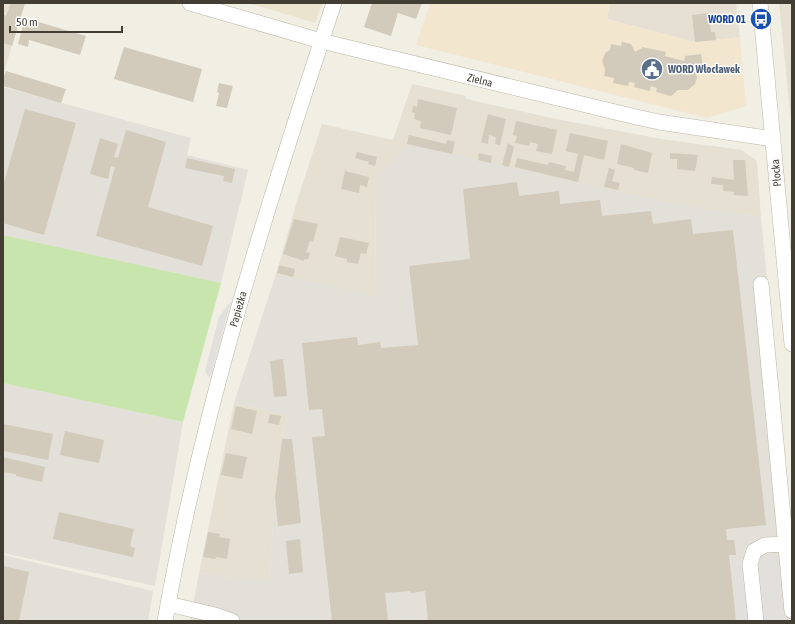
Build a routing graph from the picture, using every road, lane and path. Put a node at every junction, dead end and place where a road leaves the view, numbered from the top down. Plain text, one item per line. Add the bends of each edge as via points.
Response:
1 (190, 3) edge
2 (334, 3) edge
3 (760, 3) edge
4 (321, 41) junction
5 (773, 139) junction
6 (761, 284) dead end
7 (792, 344) edge
8 (786, 544) junction
9 (168, 604) junction
10 (792, 611) edge
11 (165, 621) edge
12 (232, 621) edge
13 (756, 621) edge

1 - 4 street, Zielna
2 - 4 street, Papieżka
3 - 5 street, Płocka
4 - 5 street, Zielna via 636,118
4 - 9 street, Papieżka via 265,215 214,396
5 - 7 street, Płocka
6 - 8 street
8 - 10 street
8 - 13 street via 765,545 754,552 750,564
9 - 11 street, Papieżka
9 - 12 street

